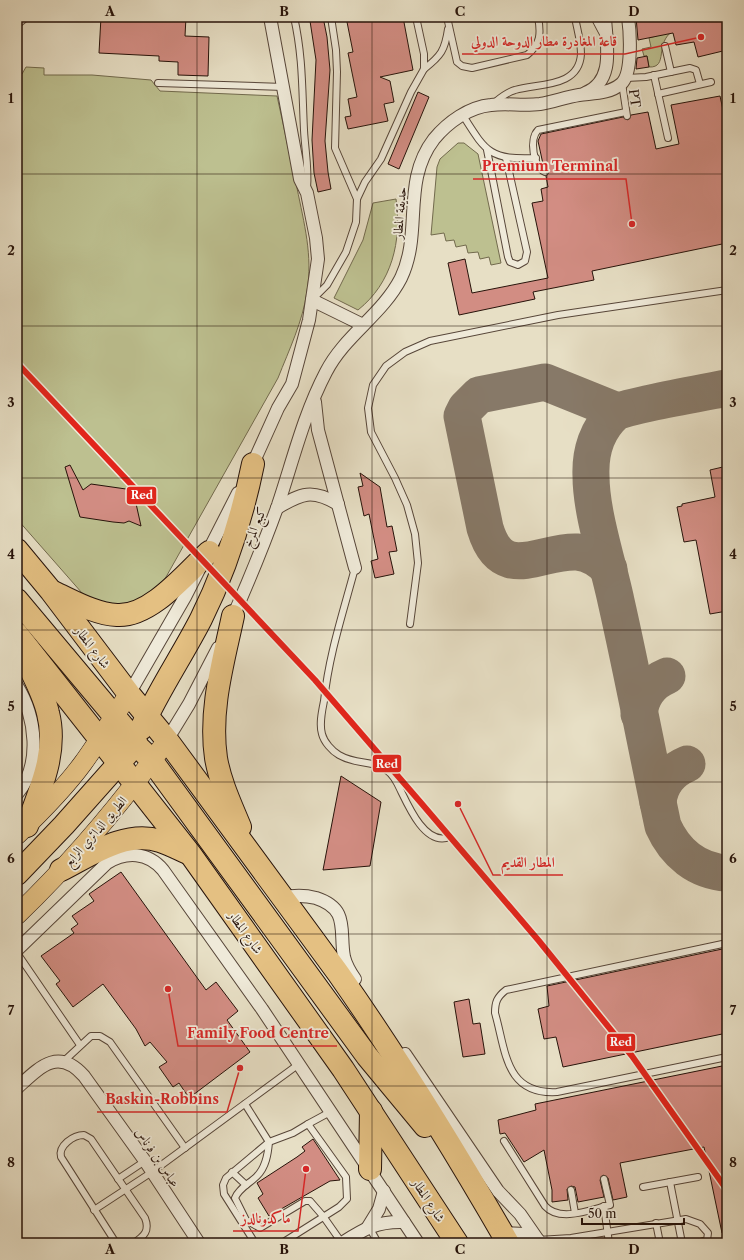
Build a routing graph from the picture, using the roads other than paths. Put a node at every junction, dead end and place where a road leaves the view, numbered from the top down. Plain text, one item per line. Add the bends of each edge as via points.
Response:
1 (22, 17) edge
2 (270, 17) edge
3 (294, 17) edge
4 (331, 17) edge
5 (416, 17) edge
6 (447, 17) edge
7 (538, 17) edge
8 (575, 17) edge
9 (594, 17) edge
10 (605, 17) edge
11 (628, 17) edge
12 (17, 21) edge
13 (449, 26) junction
14 (606, 38) junction
15 (665, 46) dead end
16 (424, 69) junction
17 (671, 72) junction
18 (654, 75) junction
19 (624, 81) junction
20 (711, 82) dead end
21 (158, 83) dead end
22 (700, 84) junction
23 (284, 87) junction
24 (658, 94) junction
25 (579, 95) junction
26 (490, 105) junction
27 (462, 114) junction
28 (668, 138) dead end
29 (487, 150) junction
30 (506, 158) junction
31 (536, 158) junction
32 (545, 172) dead end
33 (307, 193) junction
34 (357, 199) junction
35 (727, 290) edge
36 (312, 300) junction
37 (364, 325) junction
38 (315, 394) junction
39 (254, 464) junction
40 (338, 504) junction
41 (277, 508) junction
42 (17, 550) edge
43 (209, 552) junction
44 (355, 568) joint
45 (51, 591) junction
46 (17, 600) edge
47 (233, 616) junction
48 (410, 624) dead end
49 (17, 634) edge
50 (17, 639) edge
51 (17, 686) edge
52 (129, 694) junction
53 (114, 716) junction
54 (147, 717) junction
55 (99, 740) junction
56 (167, 740) junction
57 (135, 743) junction
58 (152, 761) junction
59 (119, 764) junction
60 (136, 783) junction
61 (17, 794) edge
62 (22, 830) edge
63 (446, 838) dead end
64 (191, 855) junction
65 (256, 863) junction
66 (61, 870) junction
67 (17, 874) edge
68 (282, 898) junction
69 (17, 915) edge
70 (727, 943) edge
71 (17, 951) edge
72 (80, 1045) junction
73 (727, 1057) edge
74 (64, 1061) junction
75 (299, 1064) junction
76 (17, 1088) edge
77 (245, 1104) junction
78 (332, 1111) junction
79 (371, 1111) junction
80 (308, 1124) junction
81 (504, 1141) dead end
82 (269, 1142) junction
83 (185, 1148) junction
84 (145, 1161) junction
85 (370, 1169) junction
86 (152, 1172) junction
87 (232, 1172) junction
88 (467, 1173) junction
89 (698, 1177) dead end
90 (118, 1179) junction
91 (604, 1179) dead end
92 (670, 1182) junction
93 (246, 1186) junction
94 (643, 1187) dead end
95 (125, 1190) junction
96 (571, 1190) dead end
97 (384, 1191) junction
98 (604, 1206) junction
99 (94, 1210) junction
100 (575, 1213) junction
101 (323, 1216) junction
102 (677, 1220) junction
103 (404, 1222) junction
104 (656, 1223) junction
105 (368, 1227) junction
106 (607, 1233) junction
107 (505, 1238) edge
108 (539, 1242) edge
109 (116, 1243) edge
110 (134, 1243) edge
111 (199, 1243) edge
112 (255, 1243) edge
113 (282, 1243) edge
114 (342, 1243) edge
115 (378, 1243) edge
116 (418, 1243) edge
117 (457, 1243) edge
118 (609, 1243) edge
119 (660, 1243) edge
120 (682, 1243) edge
121 (696, 1243) edge

1 - 12 street
2 - 23 street
3 - 33 lane via 302,66
4 - 34 lane via 337,72 334,141 337,155
5 - 16 lane via 424,54
6 - 13 lane
7 - 13 lane via 541,32 535,49 527,55 472,68 457,62
8 - 26 lane, حديقة المطار via 581,54 574,73 565,79 515,90
9 - 14 lane
10 - 14 street
11 - 19 street via 630,43
13 - 16 lane via 443,51
14 - 25 street via 608,63 605,74 593,90
15 - 17 lane
16 - 34 lane via 381,159
17 - 18 lane
17 - 22 lane via 693,68
18 - 19 lane
18 - 24 lane
19 - 25 street, حديقة المطار via 600,93
19 - 31 lane, PT via 626,114 538,130 532,142
20 - 22 lane
21 - 23 lane
22 - 24 lane
23 - 33 street via 300,179
24 - 28 lane
25 - 26 street, حديقة المطار via 540,104
26 - 27 street, حديقة المطار
27 - 29 lane
27 - 37 street, حديقة المطار via 444,126 425,152 413,190 413,233 401,276 387,302
29 - 30 lane
29 - 30 lane via 508,257 510,262 518,266 525,261 527,252
30 - 31 lane
31 - 32 lane via 539,168
33 - 36 street via 318,259
34 - 36 lane via 356,222 346,252 327,285
35 - 48 lane via 558,315 430,341 405,352 386,366 373,385 368,408 370,432 404,499 415,534 418,563
36 - 37 street
36 - 39 street via 306,336 292,384 278,408
37 - 38 street, كبع المرخ via 335,357
38 - 40 street via 318,430
38 - 41 street, كبع المرخ
39 - 43 street
39 - 54 highway via 241,518 218,582
40 - 41 street via 321,495 307,494 295,497
40 - 44 street
41 - 47 street, كبع المرخ
42 - 45 highway, شارع المطار
43 - 45 highway via 155,602 131,613 117,615 99,611
43 - 52 street
44 - 63 lane via 327,669 322,733 340,756 377,764 384,768 395,780 424,831 435,837
45 - 52 highway, شارع المطار
46 - 53 highway
47 - 56 street, كبع المرخ via 201,682
47 - 65 highway via 215,711 214,740 216,759 225,791
49 - 55 highway, شارع المطار
50 - 62 highway via 43,696 51,731 47,769
51 - 61 street via 31,720 33,737 29,773
52 - 53 main road
52 - 54 highway, شارع المطار
52 - 57 highway via 138,715
53 - 55 main road
53 - 57 highway
54 - 56 highway, شارع المطار
54 - 57 highway
55 - 57 highway via 115,736
55 - 59 highway, شارع المطار
55 - 62 main road via 70,779
56 - 57 highway via 152,747
56 - 58 main road, الطريق الدائري الرابع
56 - 65 highway, شارع المطار
57 - 58 highway
57 - 59 highway
57 - 60 highway via 130,768
58 - 60 main road, الطريق الدائري الرابع
58 - 88 highway via 367,1056
59 - 60 highway, شارع المطار
59 - 67 highway
60 - 64 highway, شارع المطار
60 - 66 main road, الطريق الدائري الرابع
64 - 66 highway via 159,840 132,839 111,845
64 - 79 highway, شارع المطار via 344,1069
65 - 68 highway, شارع المطار
66 - 69 main road, الطريق الدائري الرابع
68 - 88 highway, شارع المطار via 365,1012
68 - 108 street via 305,895 322,900 336,911 342,927 344,957 352,976 498,1191 522,1216
70 - 73 lane via 506,990 495,1004 495,1013 512,1073 520,1083 531,1090 544,1093
71 - 72 lane
71 - 75 street, الطريق الدائري الرابع via 107,863 124,855 138,855 152,860 163,870
72 - 74 lane
72 - 83 lane via 91,1036 100,1036 110,1042
74 - 76 street via 52,1062 38,1069
74 - 84 street, عباس بن فرناس via 75,1066 84,1076
75 - 77 lane
75 - 78 street
77 - 82 lane
77 - 83 lane
78 - 80 lane
78 - 85 street
79 - 85 highway
79 - 117 highway, شارع المطار
80 - 82 lane
80 - 101 lane via 346,1177 348,1188 347,1199
81 - 100 lane via 548,1209 563,1214
82 - 87 lane
82 - 93 lane via 268,1155 263,1167
83 - 86 lane
84 - 86 street, عباس بن فرناس
84 - 90 lane
85 - 97 street
86 - 95 lane
86 - 111 street, عباس بن فرناس
87 - 93 lane
87 - 112 lane via 223,1185 224,1194
88 - 107 highway, شارع المطار
89 - 92 lane
90 - 95 lane
90 - 99 lane via 88,1137 77,1137 62,1146 61,1157
91 - 98 lane via 610,1205
92 - 94 lane
92 - 102 lane
93 - 101 lane via 238,1191 235,1198 246,1220 260,1228 310,1201
95 - 99 lane
95 - 110 lane via 146,1222 145,1235
96 - 100 lane
97 - 103 street
97 - 105 street via 379,1209
98 - 100 lane
98 - 106 lane
99 - 109 lane
101 - 113 lane
101 - 114 lane
102 - 104 lane
102 - 120 lane
102 - 121 lane via 692,1220 704,1227 708,1238 704,1242
103 - 105 street via 385,1222
103 - 116 street
104 - 106 lane
104 - 119 lane
105 - 114 street
105 - 115 lane
106 - 108 lane
106 - 118 lane
107 - 108 street, شارع المطار via 524,1234

